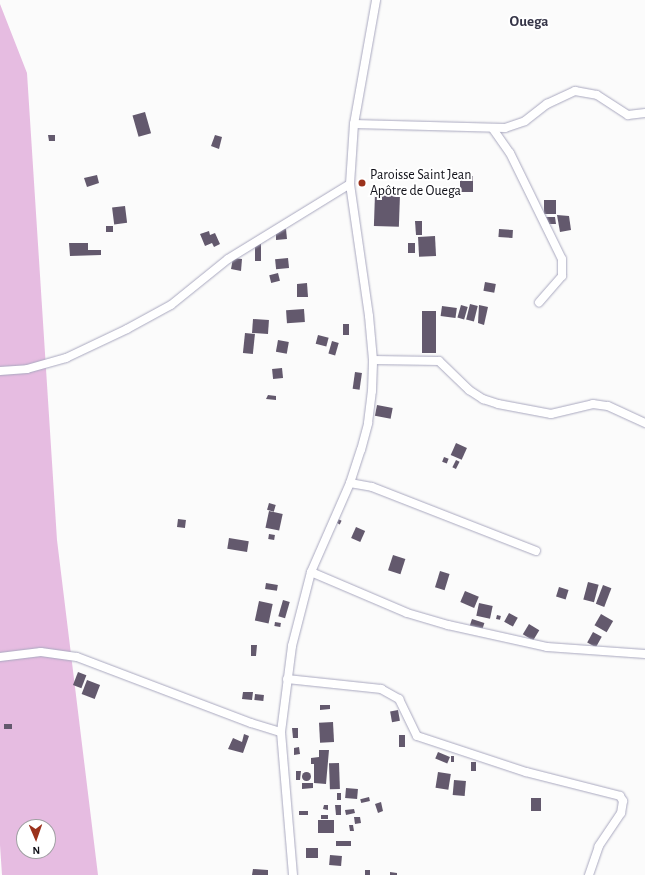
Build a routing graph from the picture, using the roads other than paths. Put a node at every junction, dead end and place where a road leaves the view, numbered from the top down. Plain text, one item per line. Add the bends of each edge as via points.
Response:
1 (376, 0) edge
2 (645, 114) edge
3 (354, 124) junction
4 (493, 129) junction
5 (350, 184) junction
6 (539, 302) dead end
7 (373, 360) junction
8 (0, 371) edge
9 (645, 423) edge
10 (350, 483) junction
11 (536, 551) dead end
12 (311, 572) junction
13 (645, 654) edge
14 (0, 658) edge
15 (287, 679) junction
16 (281, 732) junction
17 (293, 875) edge
18 (589, 875) edge

1 - 3 street
2 - 4 street via 628,114 597,95 575,91 548,104 517,125
3 - 4 street
3 - 5 street
4 - 6 street via 510,153 562,259 562,276
5 - 7 street
5 - 8 street via 228,259 171,305 127,329 66,358 27,369
7 - 9 street via 439,361 469,390 498,404 551,414 593,404 608,406
7 - 10 street via 368,423
10 - 11 street via 372,487
10 - 12 street
12 - 13 street via 407,613 448,625 547,647
12 - 15 street via 300,607
14 - 16 street via 41,652 78,657
15 - 16 street
15 - 18 street via 381,689 399,699 417,736 526,772 620,796 623,802 621,813 599,846
16 - 17 street

